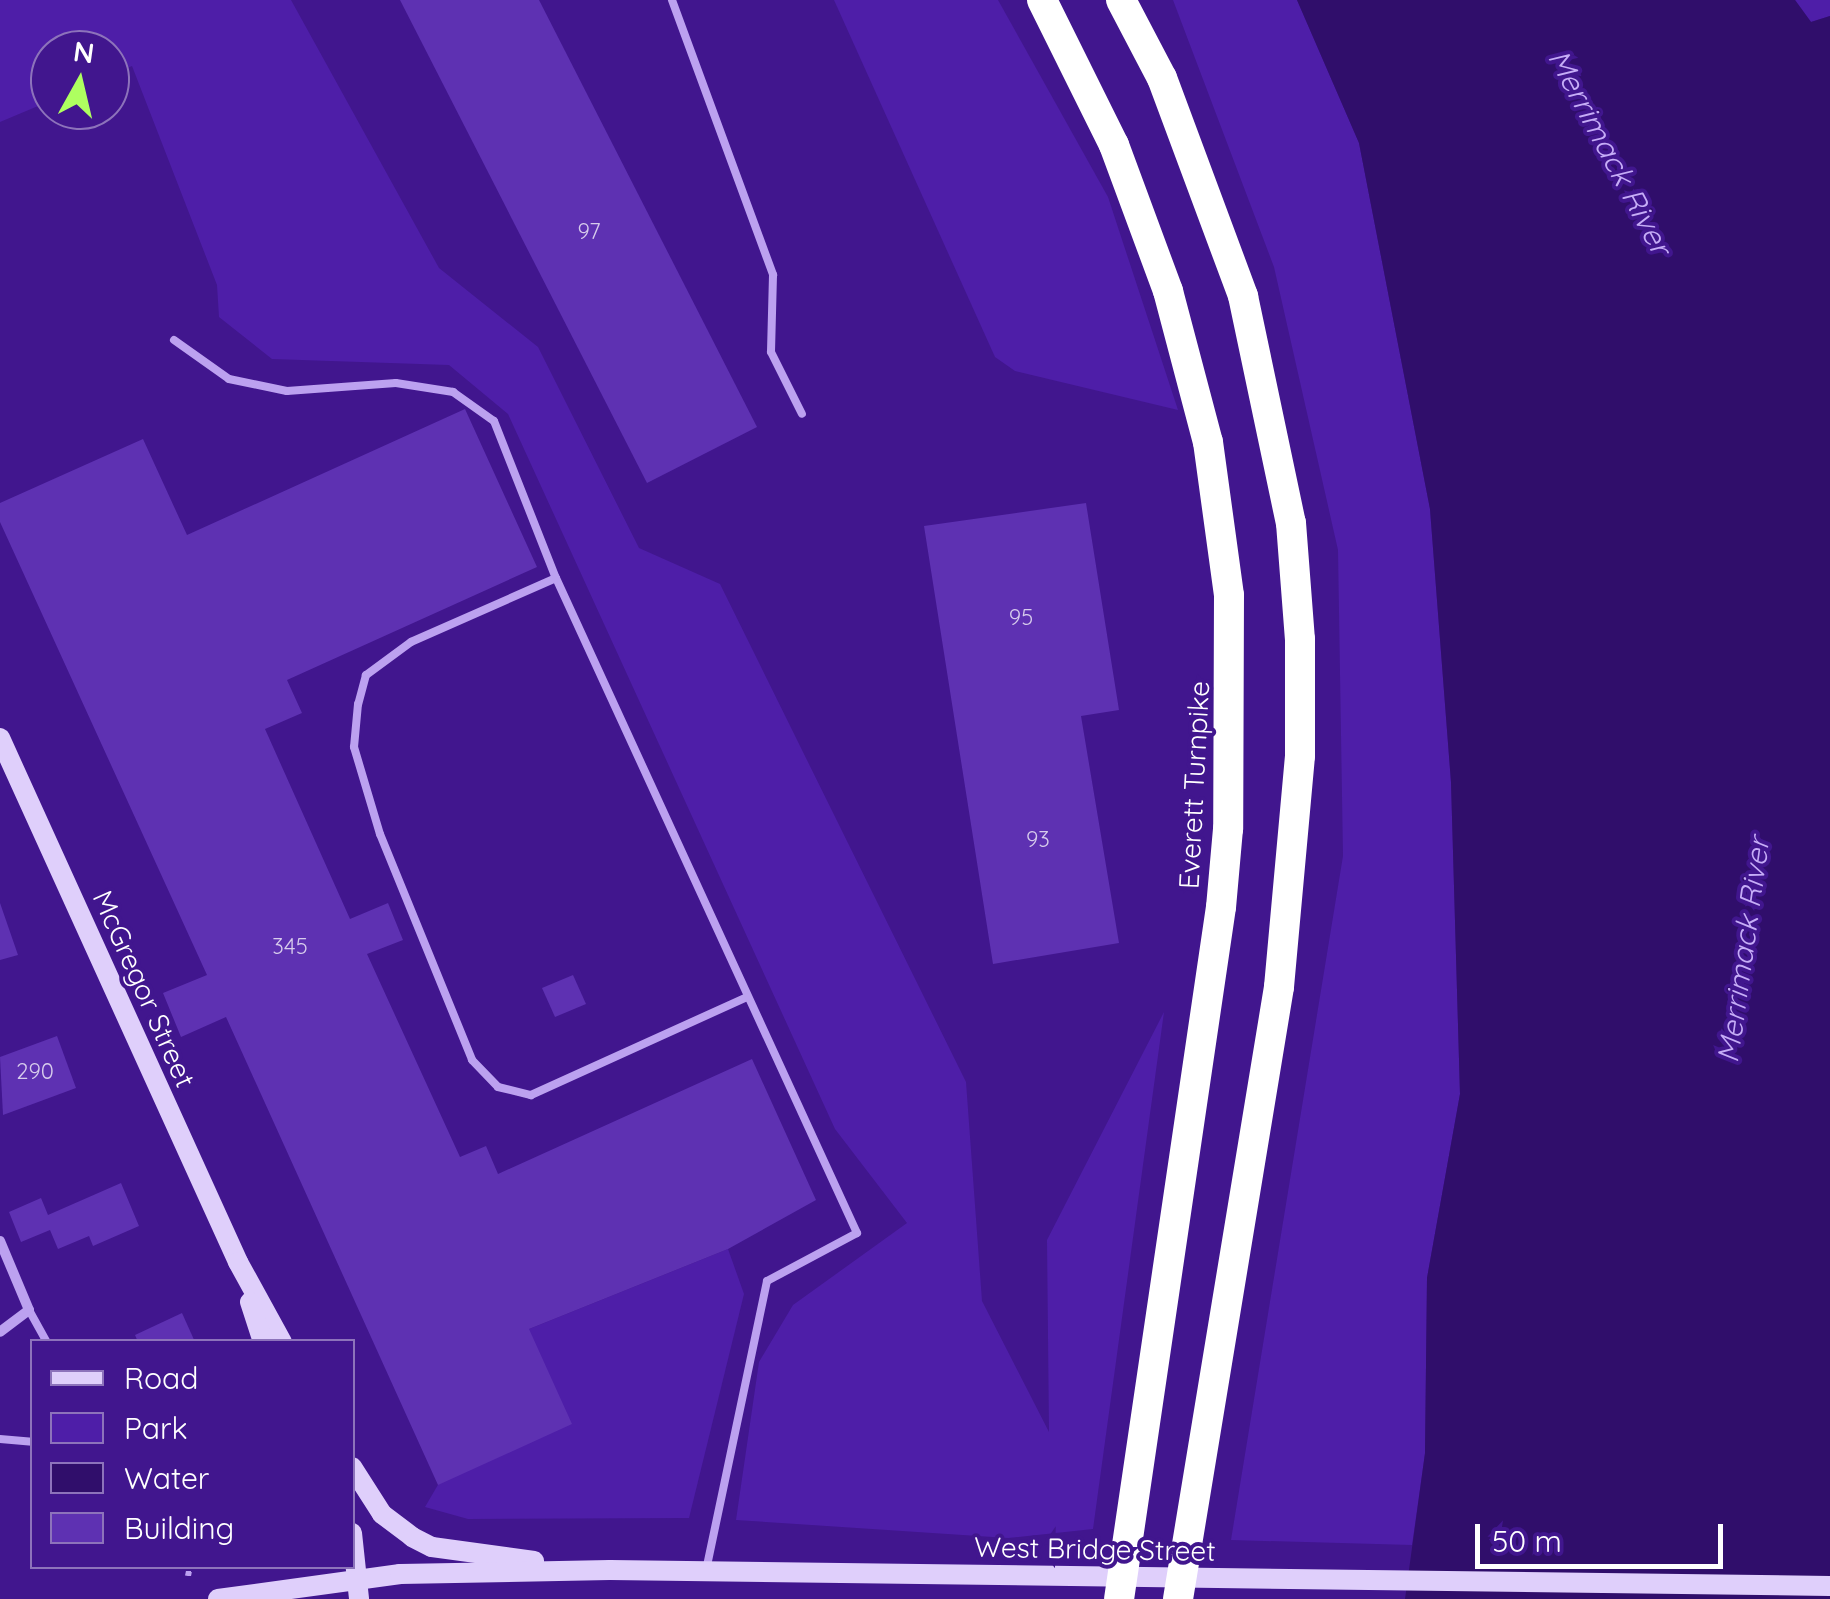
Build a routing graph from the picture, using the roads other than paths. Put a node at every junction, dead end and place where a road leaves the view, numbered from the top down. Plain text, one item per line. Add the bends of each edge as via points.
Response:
1 (672, 0) edge
2 (1042, 0) edge
3 (1120, 0) edge
4 (174, 340) dead end
5 (802, 414) dead end
6 (556, 578) junction
7 (0, 738) edge
8 (746, 997) junction
9 (0, 1241) edge
10 (238, 1262) junction
11 (30, 1310) junction
12 (0, 1332) edge
13 (45, 1339) edge
14 (262, 1339) edge
15 (280, 1339) edge
16 (0, 1439) edge
17 (30, 1442) edge
18 (355, 1472) edge
19 (355, 1557) edge
20 (610, 1570) junction
21 (706, 1570) junction
22 (306, 1583) edge
23 (1830, 1586) edge
24 (359, 1588) edge
25 (218, 1599) edge
26 (1120, 1599) edge
27 (1178, 1599) edge

1 - 5 lane via 772,275 770,352
2 - 26 highway, Everett Turnpike via 1114,144 1168,291 1208,442 1229,595 1221,907
3 - 27 highway via 1162,78 1243,296 1292,523 1300,639 1300,756 1279,987
4 - 6 lane via 228,379 286,391 396,383 452,392 494,421
6 - 8 lane
6 - 8 lane via 411,642 366,675 358,704 354,747 380,834 472,1060 498,1087 530,1095
7 - 10 main road, McGregor Street
8 - 21 lane via 857,1233 767,1281
9 - 11 street
10 - 14 main road, McGregor Street
10 - 15 main road, McGregor Street
11 - 12 street
11 - 13 lane
16 - 17 lane
18 - 20 main road via 382,1514 432,1547
19 - 24 main road
20 - 21 main road, West Bridge Street
20 - 24 main road, West Bridge Street
21 - 23 main road, West Bridge Street
22 - 24 main road, West Bridge Street
22 - 25 main road, West Bridge Street

